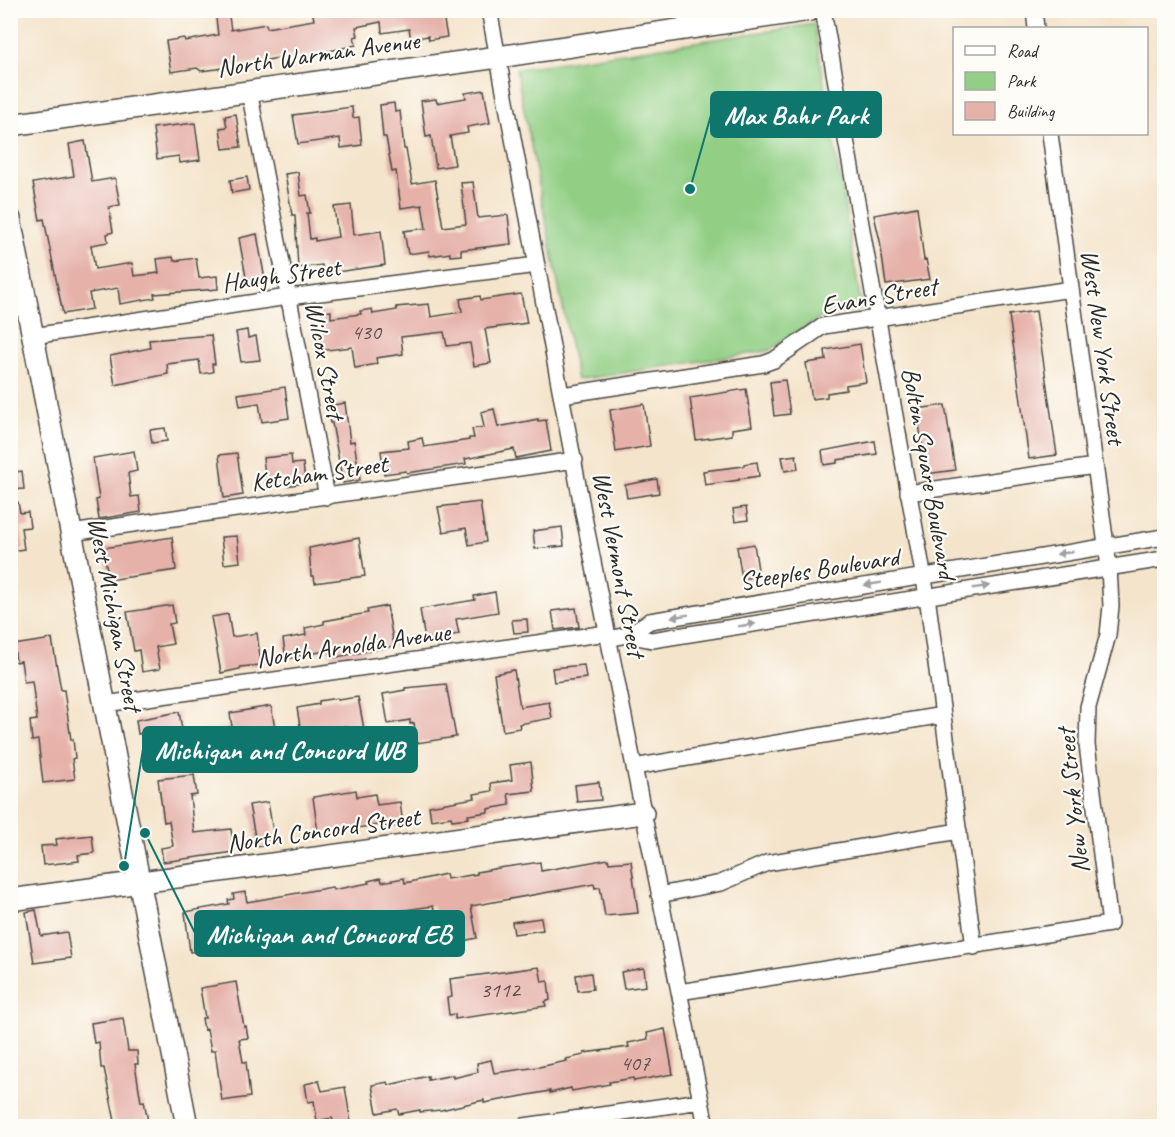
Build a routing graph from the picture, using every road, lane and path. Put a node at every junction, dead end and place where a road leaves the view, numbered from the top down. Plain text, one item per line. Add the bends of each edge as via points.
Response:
1 (489, 10) edge
2 (810, 10) edge
3 (823, 10) edge
4 (1034, 10) edge
5 (1036, 27) edge
6 (498, 57) junction
7 (249, 91) junction
8 (10, 124) edge
9 (1050, 135) edge
10 (10, 219) edge
11 (537, 264) junction
12 (1071, 289) junction
13 (288, 297) junction
14 (878, 318) junction
15 (33, 336) junction
16 (562, 395) junction
17 (574, 460) junction
18 (1095, 466) junction
19 (908, 493) junction
20 (327, 496) junction
21 (71, 533) junction
22 (1164, 537) edge
23 (1106, 546) junction
24 (1164, 559) edge
25 (1109, 567) junction
26 (923, 576) junction
27 (927, 596) junction
28 (627, 635) junction
29 (608, 636) junction
30 (105, 704) junction
31 (943, 715) junction
32 (634, 766) junction
33 (643, 813) junction
34 (959, 831) junction
35 (140, 882) junction
36 (659, 895) junction
37 (10, 900) edge
38 (974, 947) junction
39 (679, 992) junction
40 (701, 1101) junction
41 (187, 1126) edge
42 (524, 1126) edge
43 (706, 1126) edge

1 - 6 street, West Vermont Street
2 - 6 main road, North Warman Avenue
3 - 14 street, Bolton Square Boulevard
4 - 5 street
6 - 7 main road, North Warman Avenue
6 - 11 street, West Vermont Street
7 - 8 main road, North Warman Avenue
7 - 13 street, Wilcox Street
9 - 12 street, West New York Street
10 - 15 main road, West Michigan Street
11 - 13 street, Haugh Street
11 - 16 street, West Vermont Street
12 - 14 street, Evans Street
12 - 18 street, West New York Street
13 - 15 street, Haugh Street
13 - 20 street, Wilcox Street
14 - 16 street, Evans Street via 823,326 763,364
14 - 19 street, Bolton Square Boulevard
15 - 21 main road, West Michigan Street
16 - 17 street, West Vermont Street
17 - 20 street, Ketcham Street
17 - 29 street, West Vermont Street
18 - 19 street
18 - 23 street, West New York Street
19 - 26 street, Bolton Square Boulevard
20 - 21 street, Ketcham Street
21 - 30 main road, West Michigan Street
22 - 23 street, Steeples Boulevard
23 - 25 street, West New York Street
23 -> 26 street, Steeples Boulevard
24 - 25 street, Steeples Boulevard
27 -> 25 street, Steeples Boulevard
25 - 38 street, New York Street via 1108,635 1088,707 1087,745 1110,924
26 - 27 street, Bolton Square Boulevard
26 -> 28 street, Steeples Boulevard via 650,621
28 -> 27 street, Steeples Boulevard via 652,640
27 - 31 street, Bolton Square Boulevard
28 - 29 street, Steeples Boulevard
29 - 30 street, North Arnolda Avenue
29 - 32 street, West Vermont Street
30 - 35 main road, West Michigan Street
31 - 32 street
31 - 34 street, Bolton Square Boulevard
32 - 33 street, West Vermont Street
33 - 35 main road, North Concord Street
33 - 36 street, West Vermont Street
34 - 36 street via 767,863 722,883
34 - 38 street, Bolton Square Boulevard
35 - 37 main road, North Concord Street
35 - 41 main road, West Michigan Street
36 - 39 street, West Vermont Street
38 - 39 street
39 - 40 street, West Vermont Street
40 - 42 street
40 - 43 street, West Vermont Street

